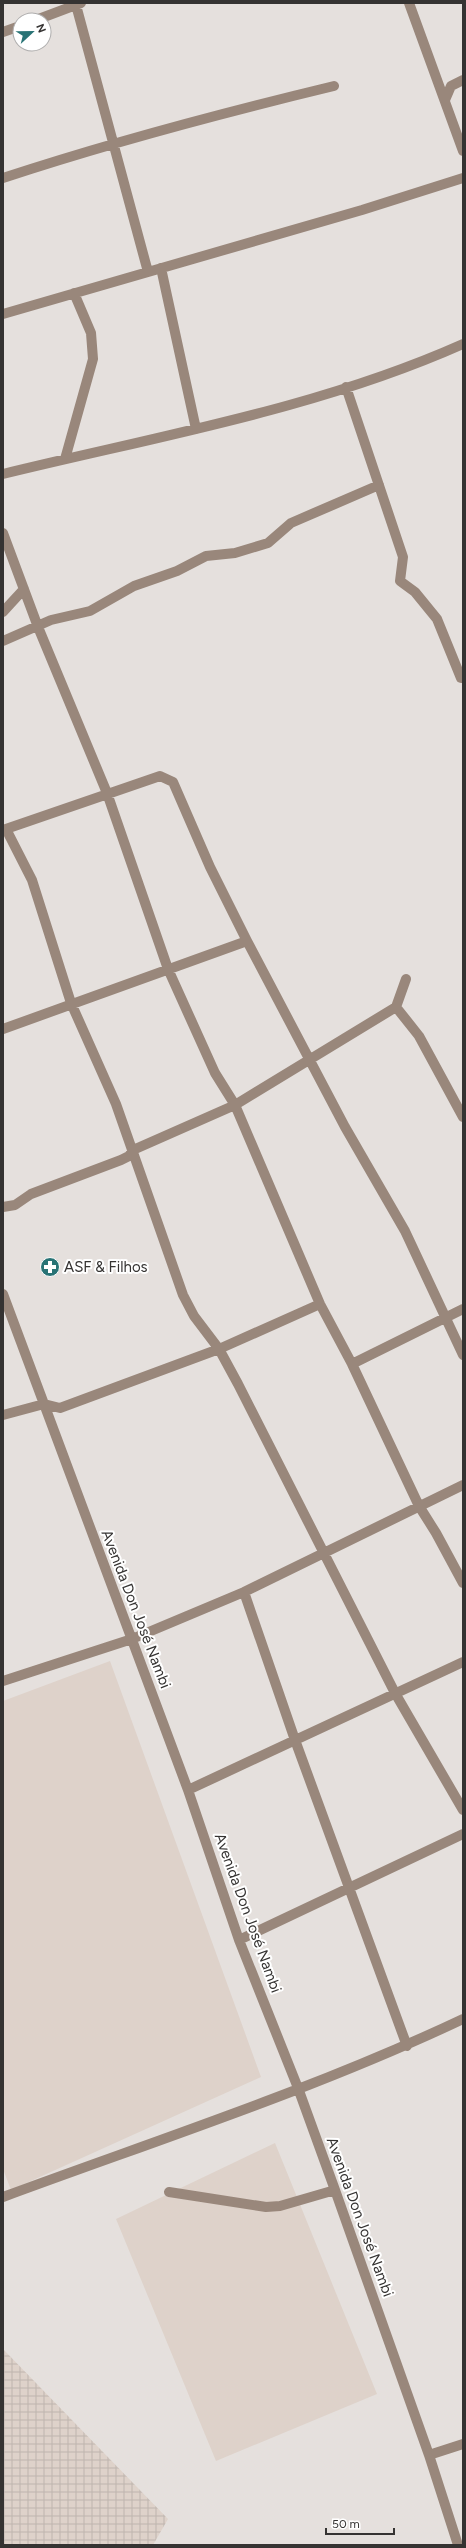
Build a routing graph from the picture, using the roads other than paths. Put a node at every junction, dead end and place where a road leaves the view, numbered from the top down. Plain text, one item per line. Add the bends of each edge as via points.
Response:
1 (78, 4) edge
2 (411, 4) edge
3 (52, 14) edge
4 (463, 80) edge
5 (334, 86) dead end
6 (445, 100) junction
7 (112, 144) junction
8 (463, 151) edge
9 (3, 178) edge
10 (463, 178) edge
11 (161, 268) junction
12 (148, 272) junction
13 (74, 293) junction
14 (3, 314) edge
15 (463, 344) edge
16 (346, 387) junction
17 (196, 429) junction
18 (65, 459) junction
19 (3, 474) edge
20 (379, 485) junction
21 (3, 533) edge
22 (24, 589) junction
23 (3, 612) edge
24 (38, 627) junction
25 (3, 641) edge
26 (460, 678) dead end
27 (107, 793) junction
28 (4, 830) edge
29 (247, 941) junction
30 (168, 969) junction
31 (406, 979) dead end
32 (71, 1003) junction
33 (396, 1007) junction
34 (3, 1029) edge
35 (309, 1058) junction
36 (235, 1105) junction
37 (463, 1117) edge
38 (133, 1150) junction
39 (3, 1207) edge
40 (3, 1294) edge
41 (320, 1304) junction
42 (463, 1309) edge
43 (445, 1317) junction
44 (219, 1349) junction
45 (463, 1355) edge
46 (352, 1364) junction
47 (44, 1404) junction
48 (3, 1415) edge
49 (463, 1485) edge
50 (419, 1506) junction
51 (323, 1552) junction
52 (463, 1583) edge
53 (244, 1592) junction
54 (132, 1639) junction
55 (463, 1662) edge
56 (3, 1681) edge
57 (395, 1693) junction
58 (294, 1740) junction
59 (188, 1790) junction
60 (463, 1810) edge
61 (463, 1834) edge
62 (348, 1888) junction
63 (239, 1940) junction
64 (463, 2019) edge
65 (407, 2046) junction
66 (298, 2088) junction
67 (335, 2190) junction
68 (169, 2192) dead end
69 (3, 2197) edge
70 (463, 2444) edge
71 (429, 2456) junction
72 (458, 2545) edge

1 - 3 street
1 - 7 street
2 - 6 street
4 - 6 street via 451,86
5 - 7 street via 185,122
6 - 8 street
7 - 9 street
7 - 12 street
10 - 11 street
11 - 12 street
11 - 17 street
12 - 13 street
13 - 14 street
13 - 18 street via 91,333 93,359
15 - 16 street via 423,361
16 - 17 street via 223,424
16 - 20 street
17 - 18 street
18 - 19 street
20 - 24 street via 291,523 268,543 235,553 206,556 177,571 134,586 90,611 51,620
20 - 26 street via 403,557 400,581 415,592 437,619
21 - 22 street
22 - 23 street
22 - 24 street
24 - 25 street
24 - 27 street
27 - 28 street
27 - 29 street via 160,776 174,782 210,867
27 - 30 street
28 - 32 street via 32,880
29 - 30 street
29 - 35 street
30 - 32 street
30 - 36 street via 215,1073
31 - 33 street
32 - 34 street
32 - 38 street via 116,1104
33 - 35 street
33 - 37 street via 419,1036
35 - 36 street
35 - 43 street via 345,1127 405,1231
36 - 38 street
36 - 41 street
38 - 39 street via 129,1156 121,1160 31,1194 15,1205
38 - 44 street via 183,1295 197,1321
40 - 47 street, Avenida Don José Nambi
41 - 44 street
41 - 46 street
42 - 43 street
43 - 45 street
43 - 46 street
44 - 47 street via 60,1408
44 - 51 street
46 - 50 street
47 - 48 street
47 - 54 street, Avenida Don José Nambi
49 - 50 street
50 - 51 street
50 - 52 street
51 - 53 street
51 - 57 street
53 - 54 street
53 - 58 street
54 - 56 street
54 - 59 street, Avenida Don José Nambi
55 - 57 street
57 - 58 street
57 - 60 street
58 - 59 street
58 - 62 street
59 - 63 street, Avenida Don José Nambi
61 - 62 street
62 - 63 street
62 - 65 street
63 - 66 street, Avenida Don José Nambi
64 - 65 street
65 - 66 street
66 - 67 street, Avenida Don José Nambi
66 - 69 street
67 - 68 street via 280,2206 266,2207
67 - 71 street, Avenida Don José Nambi
70 - 71 street
71 - 72 street, Avenida Don José Nambi

